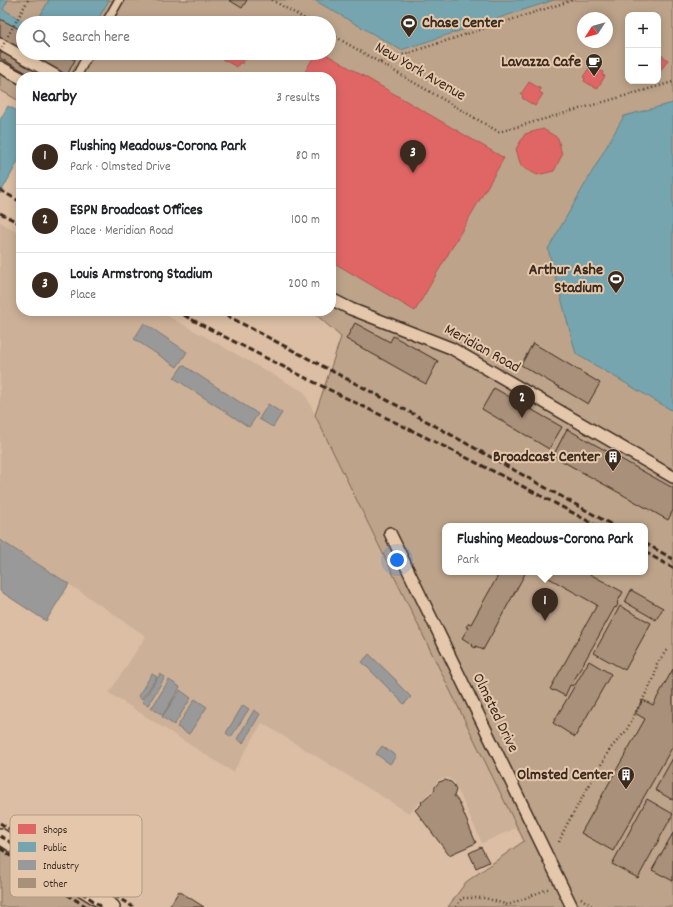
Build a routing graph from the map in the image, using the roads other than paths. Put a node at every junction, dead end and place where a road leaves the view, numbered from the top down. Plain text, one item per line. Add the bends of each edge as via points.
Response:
1 (119, 0) edge
2 (110, 16) edge
3 (2, 43) edge
4 (16, 52) edge
5 (30, 60) edge
6 (85, 60) edge
7 (0, 67) edge
8 (50, 72) edge
9 (79, 72) edge
10 (16, 75) edge
11 (336, 302) edge
12 (673, 477) edge
13 (390, 533) dead end
14 (0, 836) edge
15 (10, 842) edge
16 (96, 897) edge
17 (112, 907) edge
18 (572, 907) edge

1 - 2 street
3 - 4 street
5 - 8 street
6 - 9 street
7 - 10 street
11 - 12 street, Meridian Road via 451,348
13 - 18 street, Olmsted Drive
14 - 15 main road
16 - 17 main road

